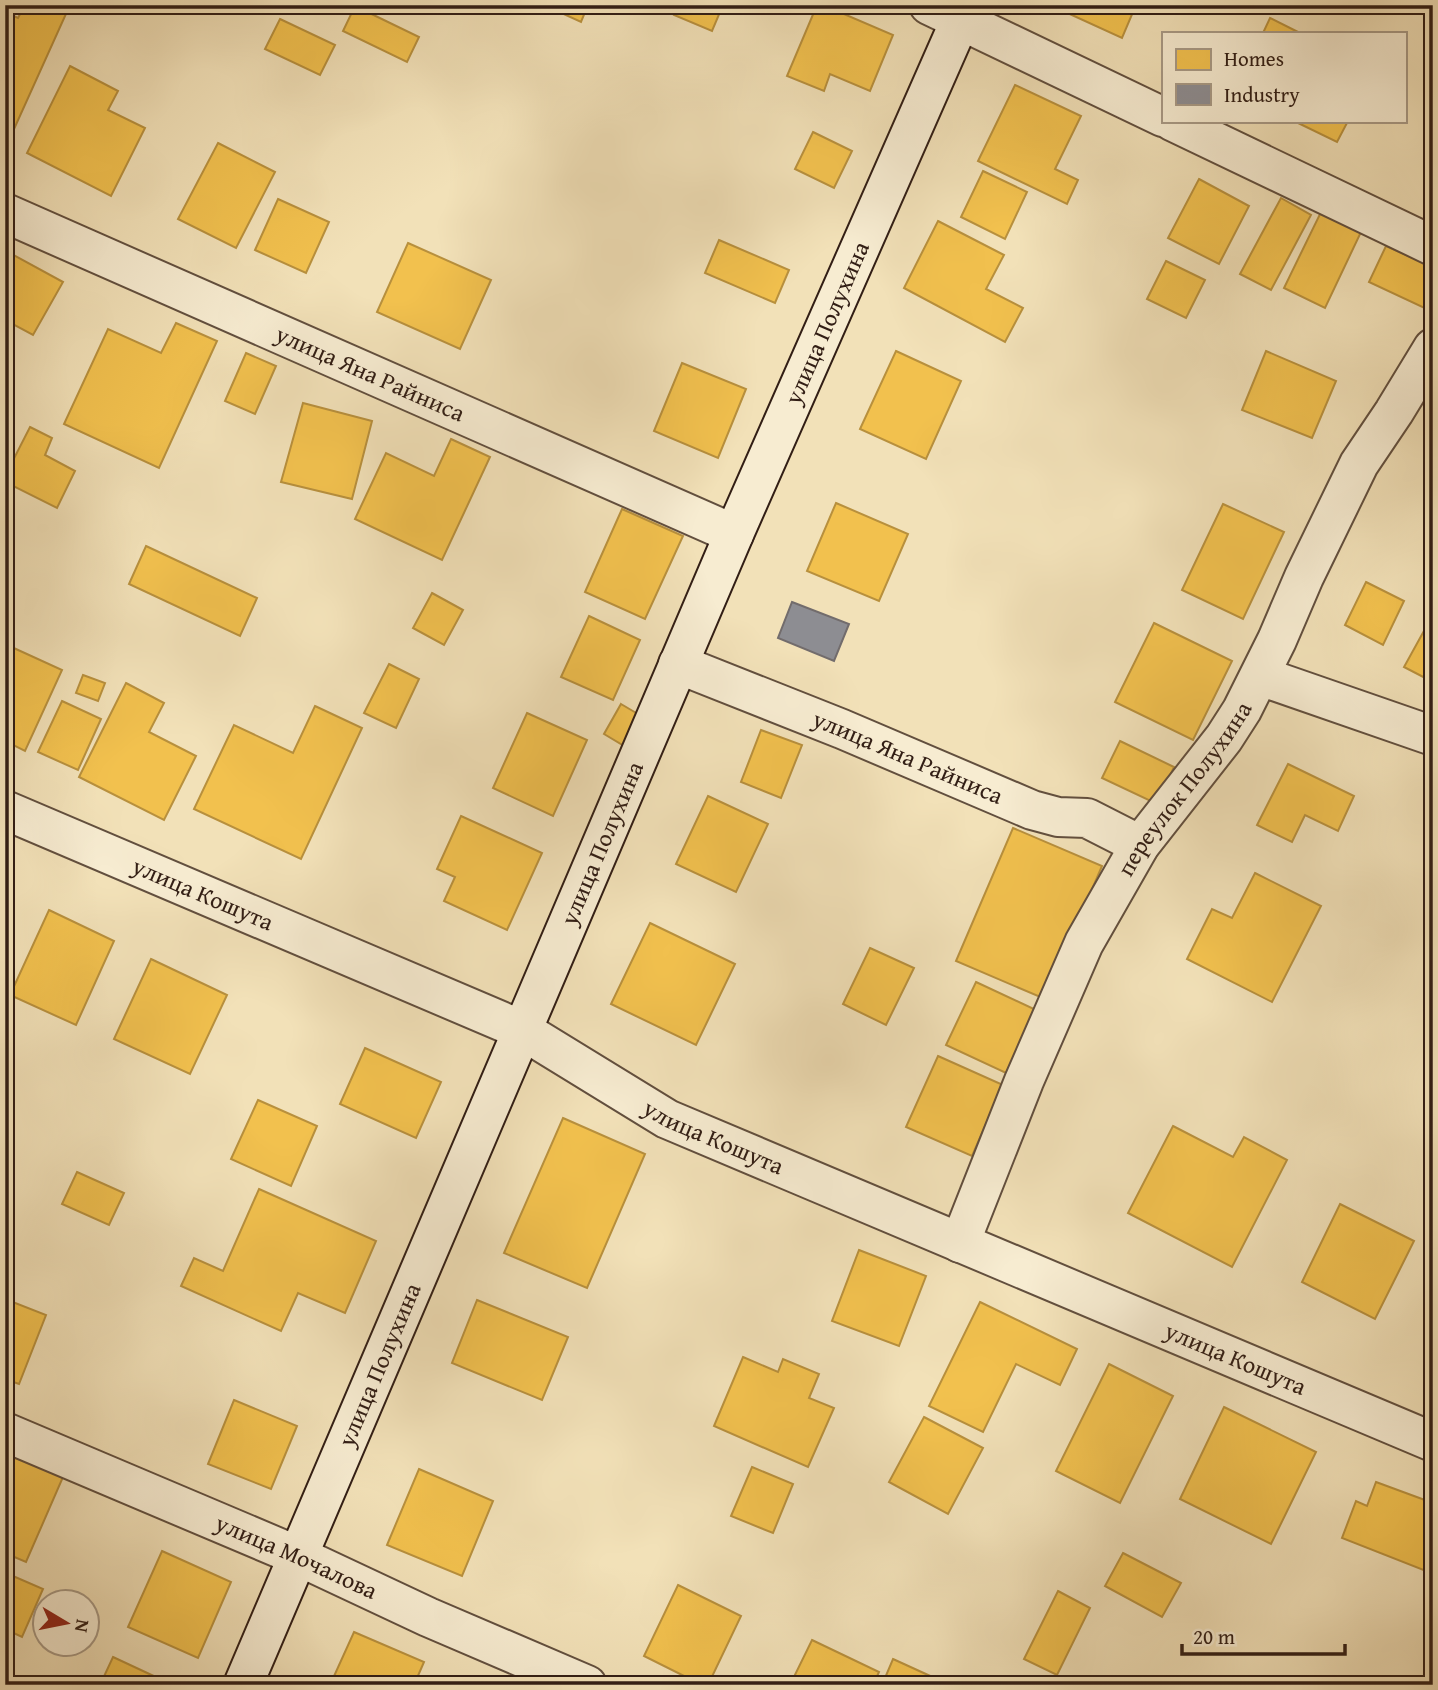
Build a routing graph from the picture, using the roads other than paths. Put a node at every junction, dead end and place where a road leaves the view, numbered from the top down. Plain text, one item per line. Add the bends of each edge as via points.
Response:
1 (952, 10) edge
2 (1162, 116) edge
3 (1174, 122) edge
4 (5, 213) edge
5 (1433, 246) edge
6 (1433, 348) edge
7 (734, 534) junction
8 (678, 664) junction
9 (1260, 676) junction
10 (1433, 736) edge
11 (5, 810) edge
12 (1140, 845) junction
13 (522, 1030) junction
14 (960, 1243) junction
15 (5, 1432) edge
16 (1433, 1442) edge
17 (299, 1556) junction
18 (243, 1685) edge
19 (587, 1685) edge

1 - 2 street
1 - 7 street, улица Полухина
3 - 5 street
4 - 7 street, улица Яна Райниса
6 - 9 street, переулок Полухина via 1359,464
7 - 8 street, улица Полухина
8 - 12 street, улица Яна Райниса via 1032,810 1087,818
8 - 13 street, улица Полухина
9 - 10 street
9 - 12 street, переулок Полухина via 1224,738
11 - 13 street, улица Кошута
12 - 14 street, переулок Полухина via 1084,943
13 - 14 street, улица Кошута via 667,1119
13 - 17 street, улица Полухина
14 - 16 street, улица Кошута
15 - 17 street, улица Мочалова
17 - 18 street, улица Полухина
17 - 19 street, улица Мочалова

